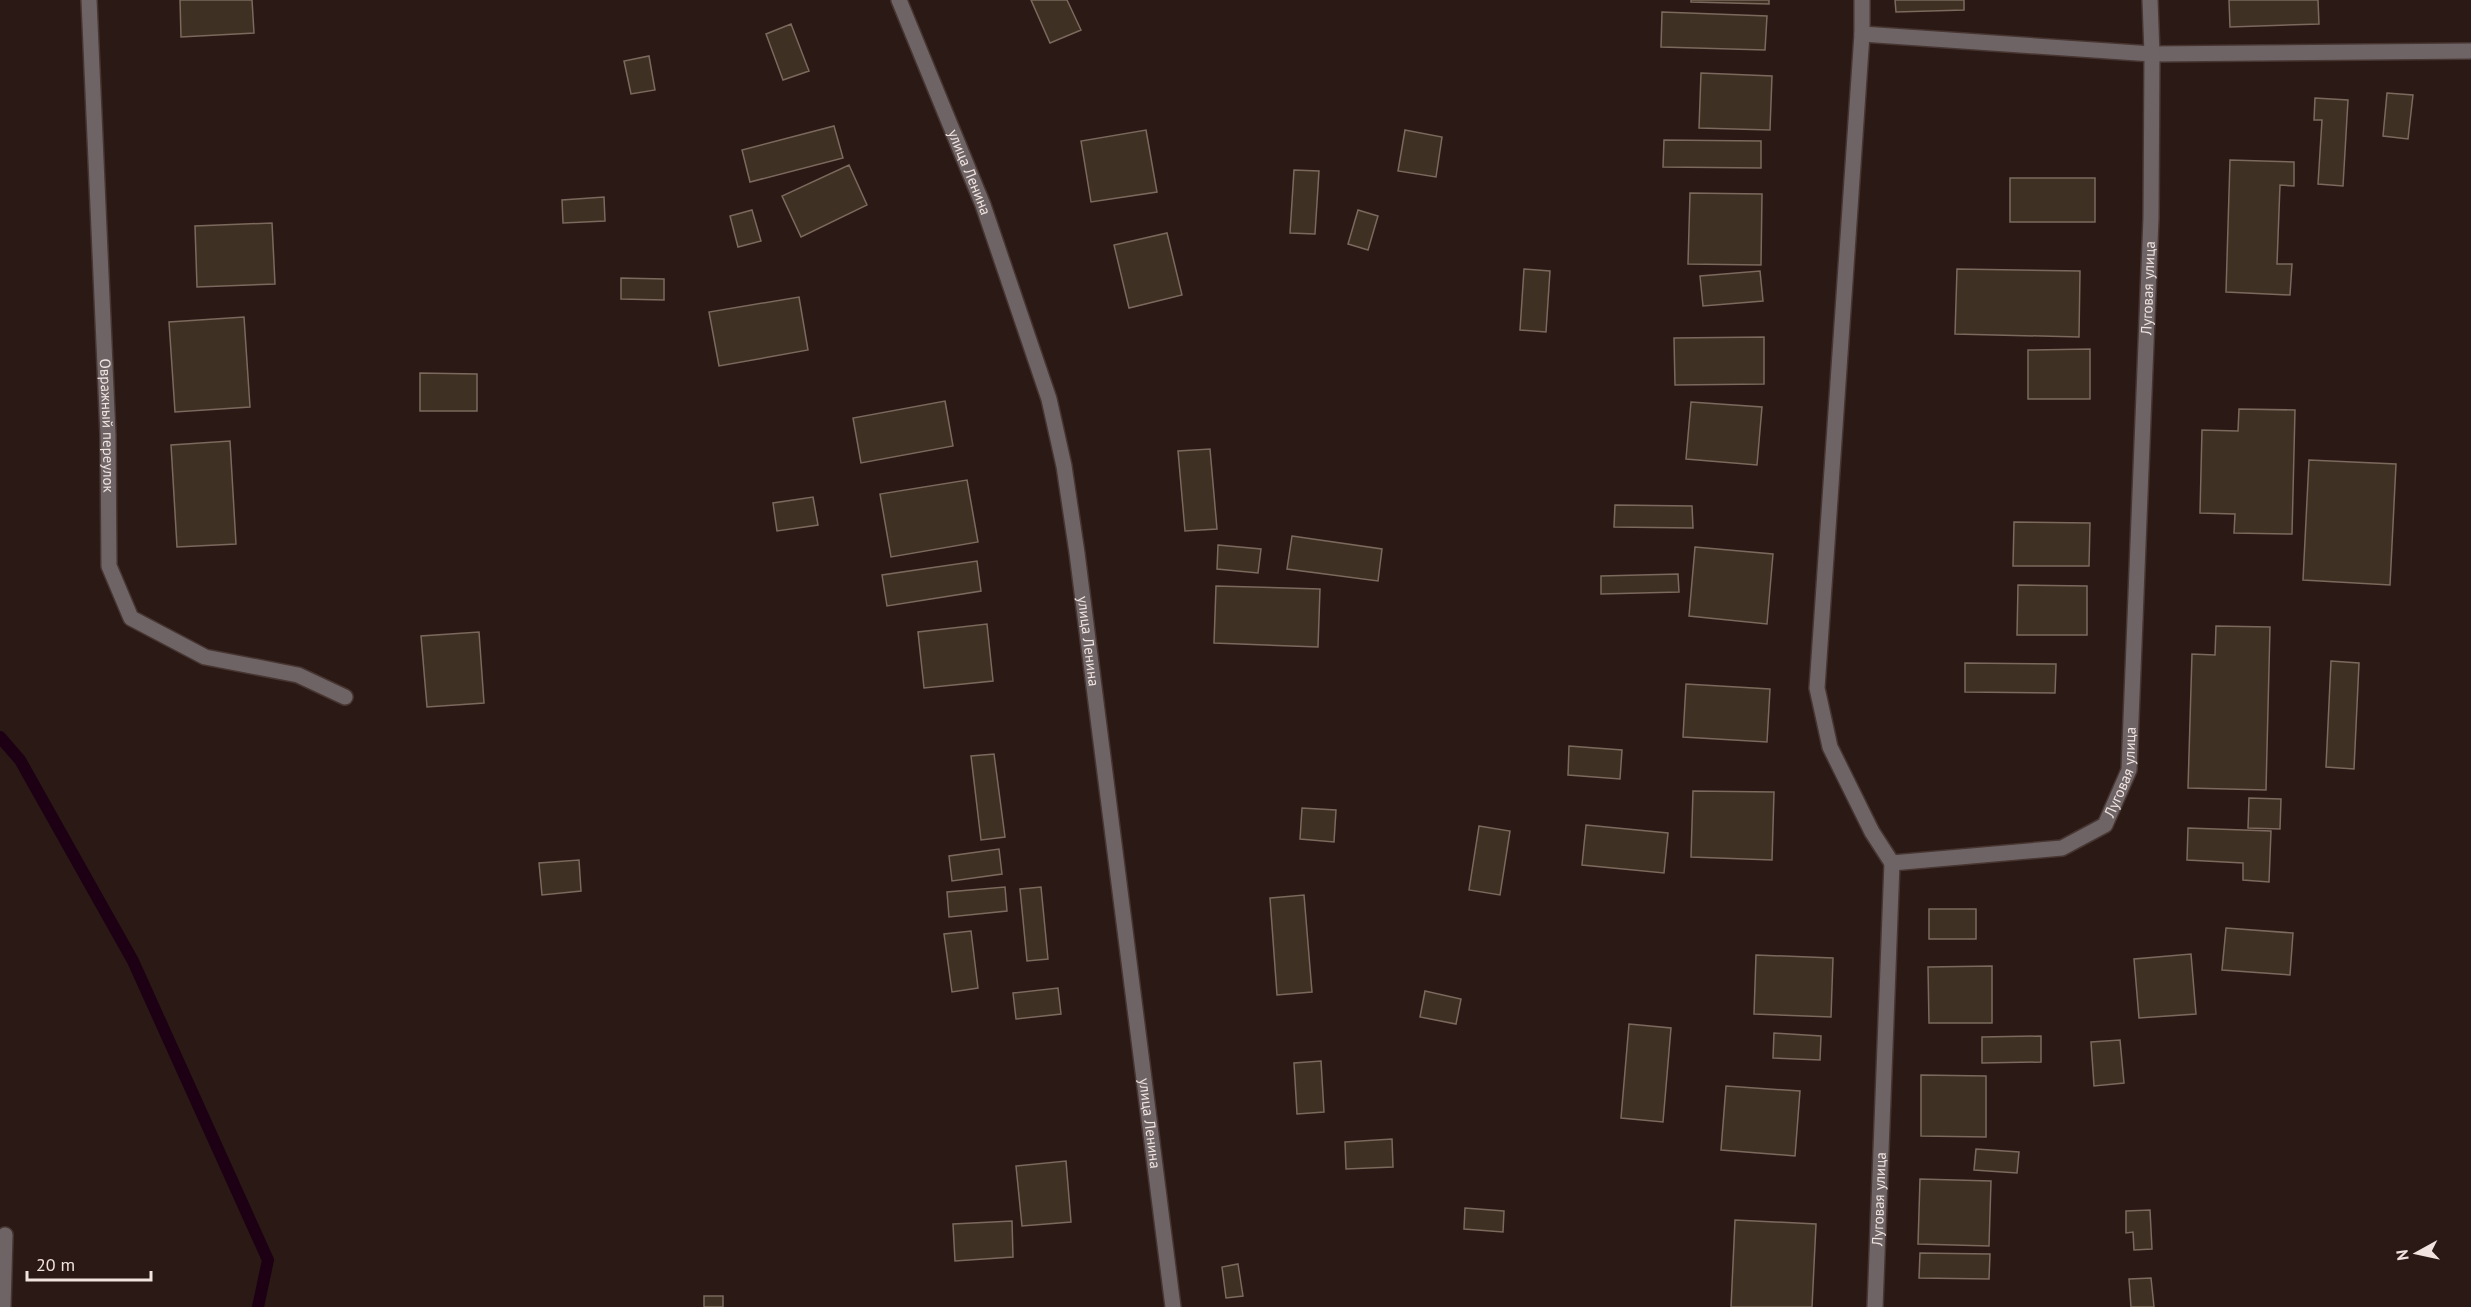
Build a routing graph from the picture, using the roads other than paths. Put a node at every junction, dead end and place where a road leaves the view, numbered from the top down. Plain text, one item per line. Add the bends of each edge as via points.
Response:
1 (89, 0) edge
2 (899, 0) edge
3 (1862, 0) edge
4 (2150, 0) edge
5 (1862, 34) junction
6 (2471, 51) edge
7 (2152, 54) junction
8 (345, 697) dead end
9 (1892, 863) junction
10 (5, 1235) dead end
11 (3, 1307) edge
12 (1173, 1307) edge
13 (1875, 1307) edge

1 - 8 street, Овражный переулок via 108,435 109,566 131,618 205,657 298,675
2 - 12 street, улица Ленина via 983,205 1049,399 1064,466
3 - 5 street
4 - 7 street, Луговая улица
5 - 7 street
5 - 9 street via 1817,688 1830,747 1872,832
6 - 7 street
7 - 9 street, Луговая улица via 2151,218 2128,770 2105,825 2062,848
9 - 13 street, Луговая улица
10 - 11 street

